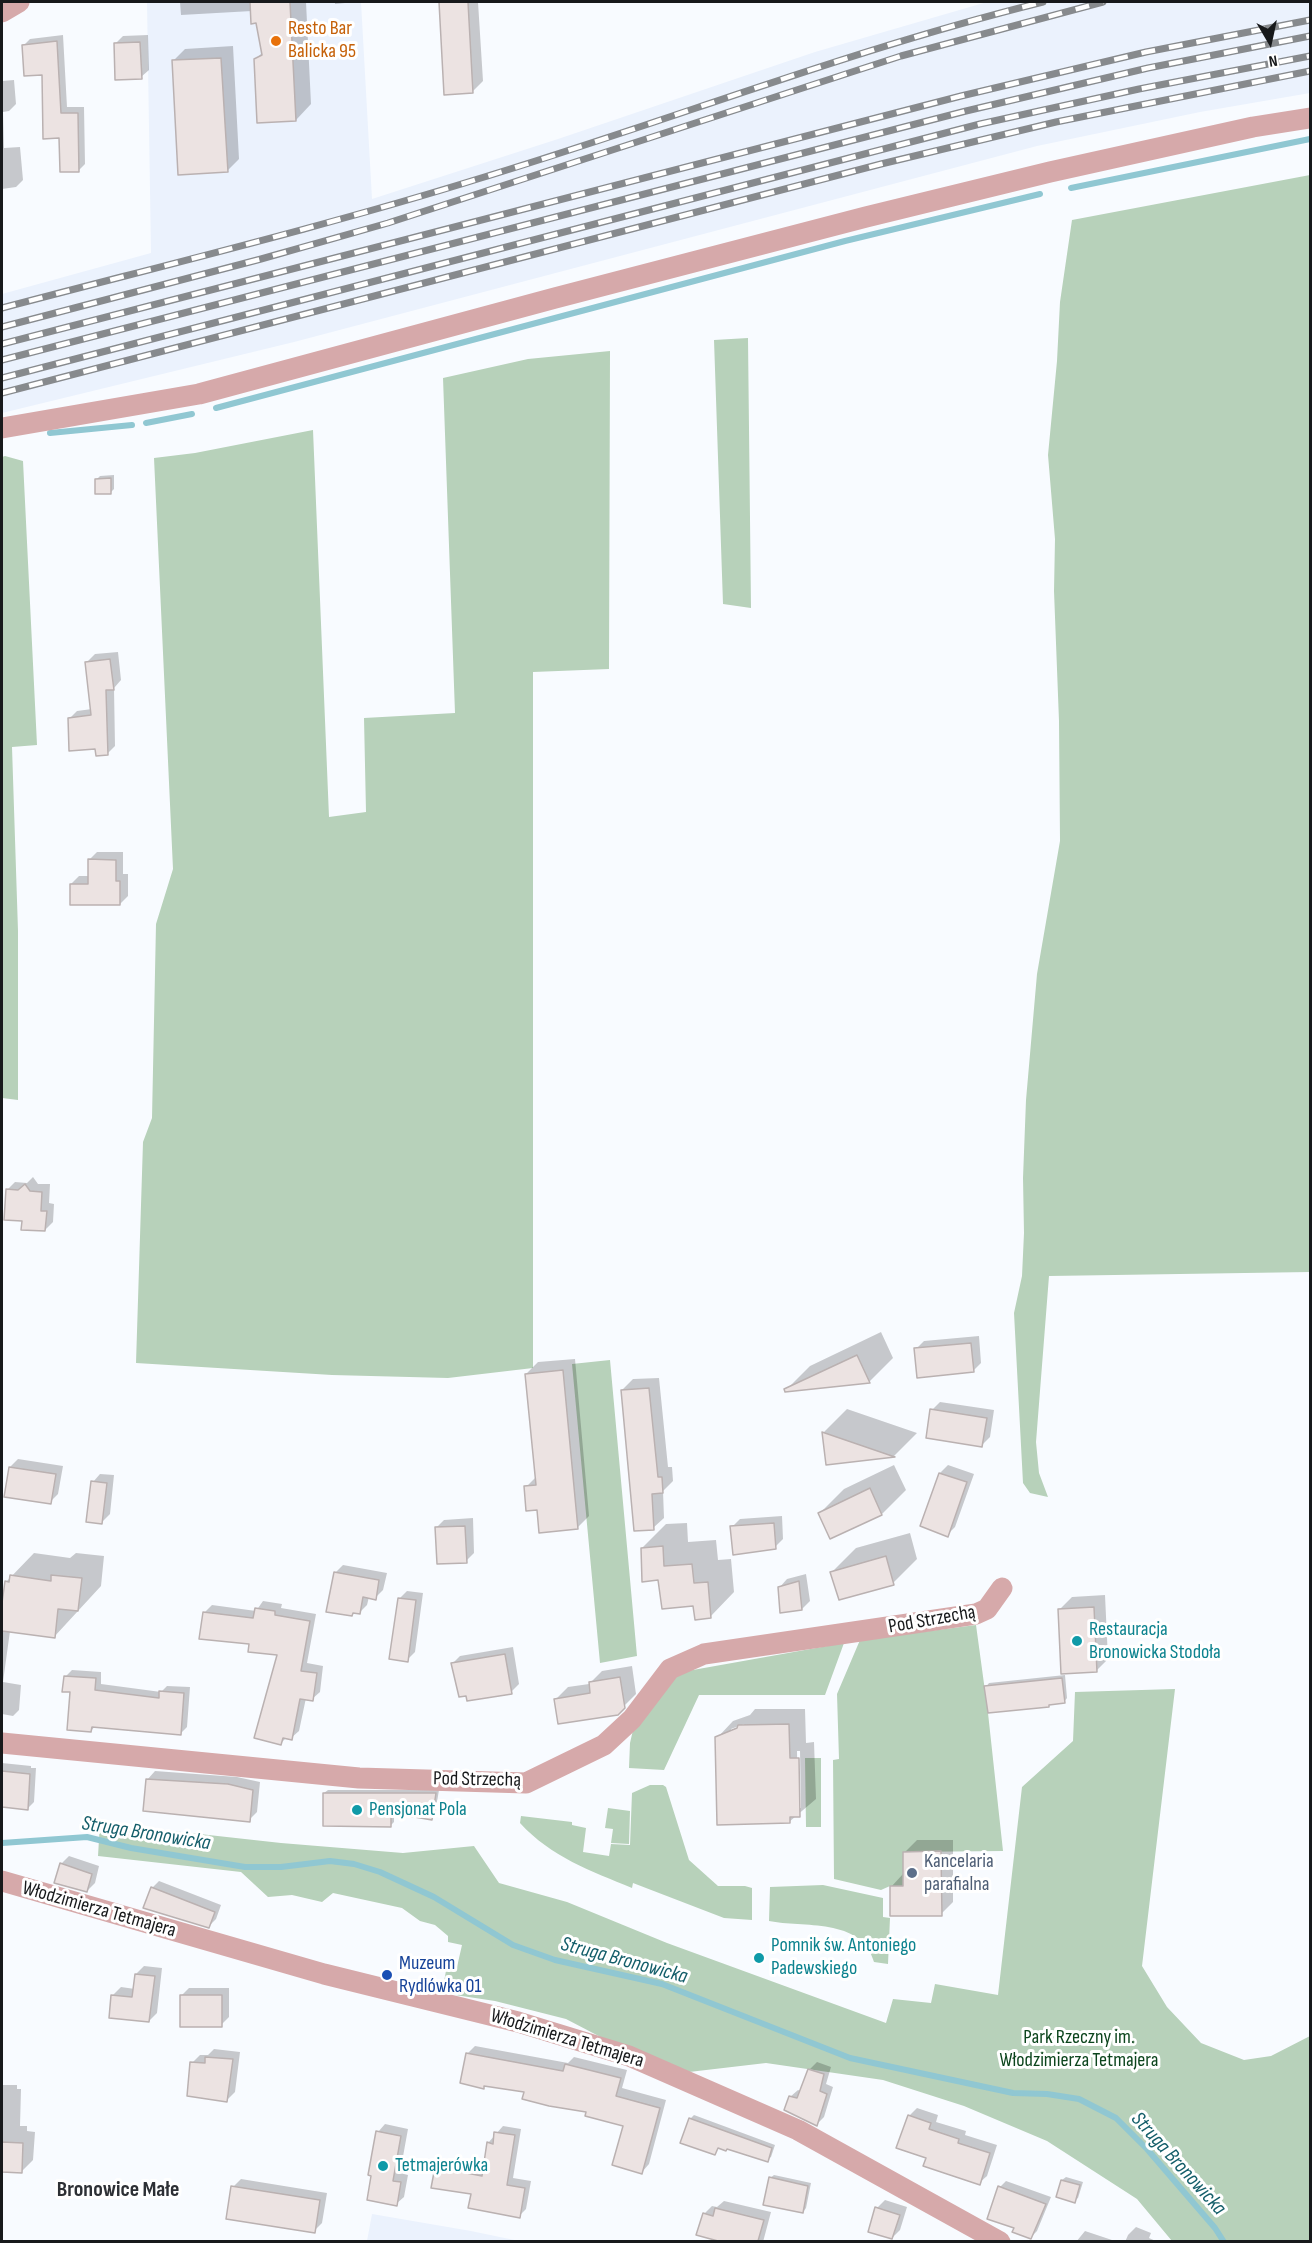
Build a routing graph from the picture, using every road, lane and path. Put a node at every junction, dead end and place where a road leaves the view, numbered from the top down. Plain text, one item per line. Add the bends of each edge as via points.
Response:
1 (19, 2) edge
2 (2, 12) edge
3 (1311, 118) edge
4 (2, 428) edge
5 (1002, 1588) dead end
6 (2, 1743) edge
7 (2, 1881) edge
8 (1000, 2241) edge

1 - 2 street
3 - 4 street via 1050,171 200,394
5 - 6 street, Pod Strzechą via 987,1609 976,1614 704,1654 670,1669 632,1719 604,1745 526,1783 359,1778
7 - 8 street, Włodzimierza Tetmajera via 324,1974 518,2022 629,2056 798,2130

